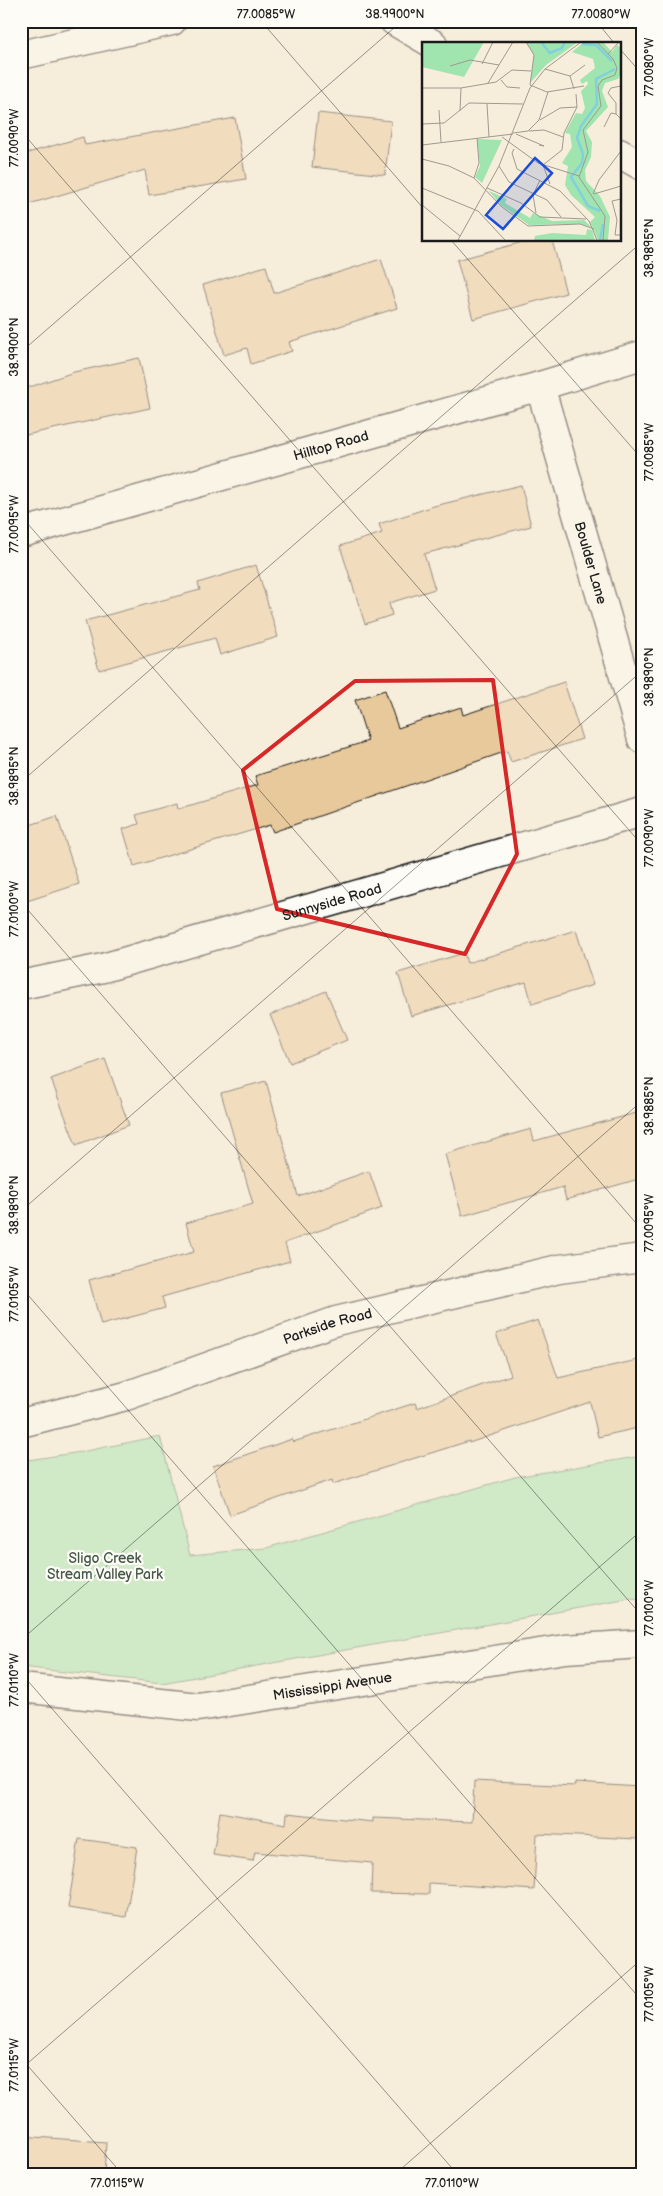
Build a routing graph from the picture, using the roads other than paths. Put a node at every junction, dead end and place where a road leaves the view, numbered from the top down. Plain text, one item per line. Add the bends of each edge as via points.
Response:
1 (172, 21) edge
2 (394, 21) edge
3 (430, 42) edge
4 (21, 55) edge
5 (620, 154) edge
6 (642, 166) edge
7 (642, 355) edge
8 (540, 386) junction
9 (21, 533) edge
10 (642, 739) edge
11 (642, 812) edge
12 (21, 985) edge
13 (642, 1258) edge
14 (21, 1424) edge
15 (642, 1644) edge
16 (21, 1688) edge

1 - 4 street
2 - 3 street
5 - 6 street
7 - 8 street, Hilltop Road
8 - 9 street, Hilltop Road
8 - 10 street, Boulder Lane
11 - 12 street, Sunnyside Road via 103,968
13 - 14 street, Parkside Road via 559,1269 336,1321 126,1396
15 - 16 street, Mississippi Avenue via 564,1648 198,1707

